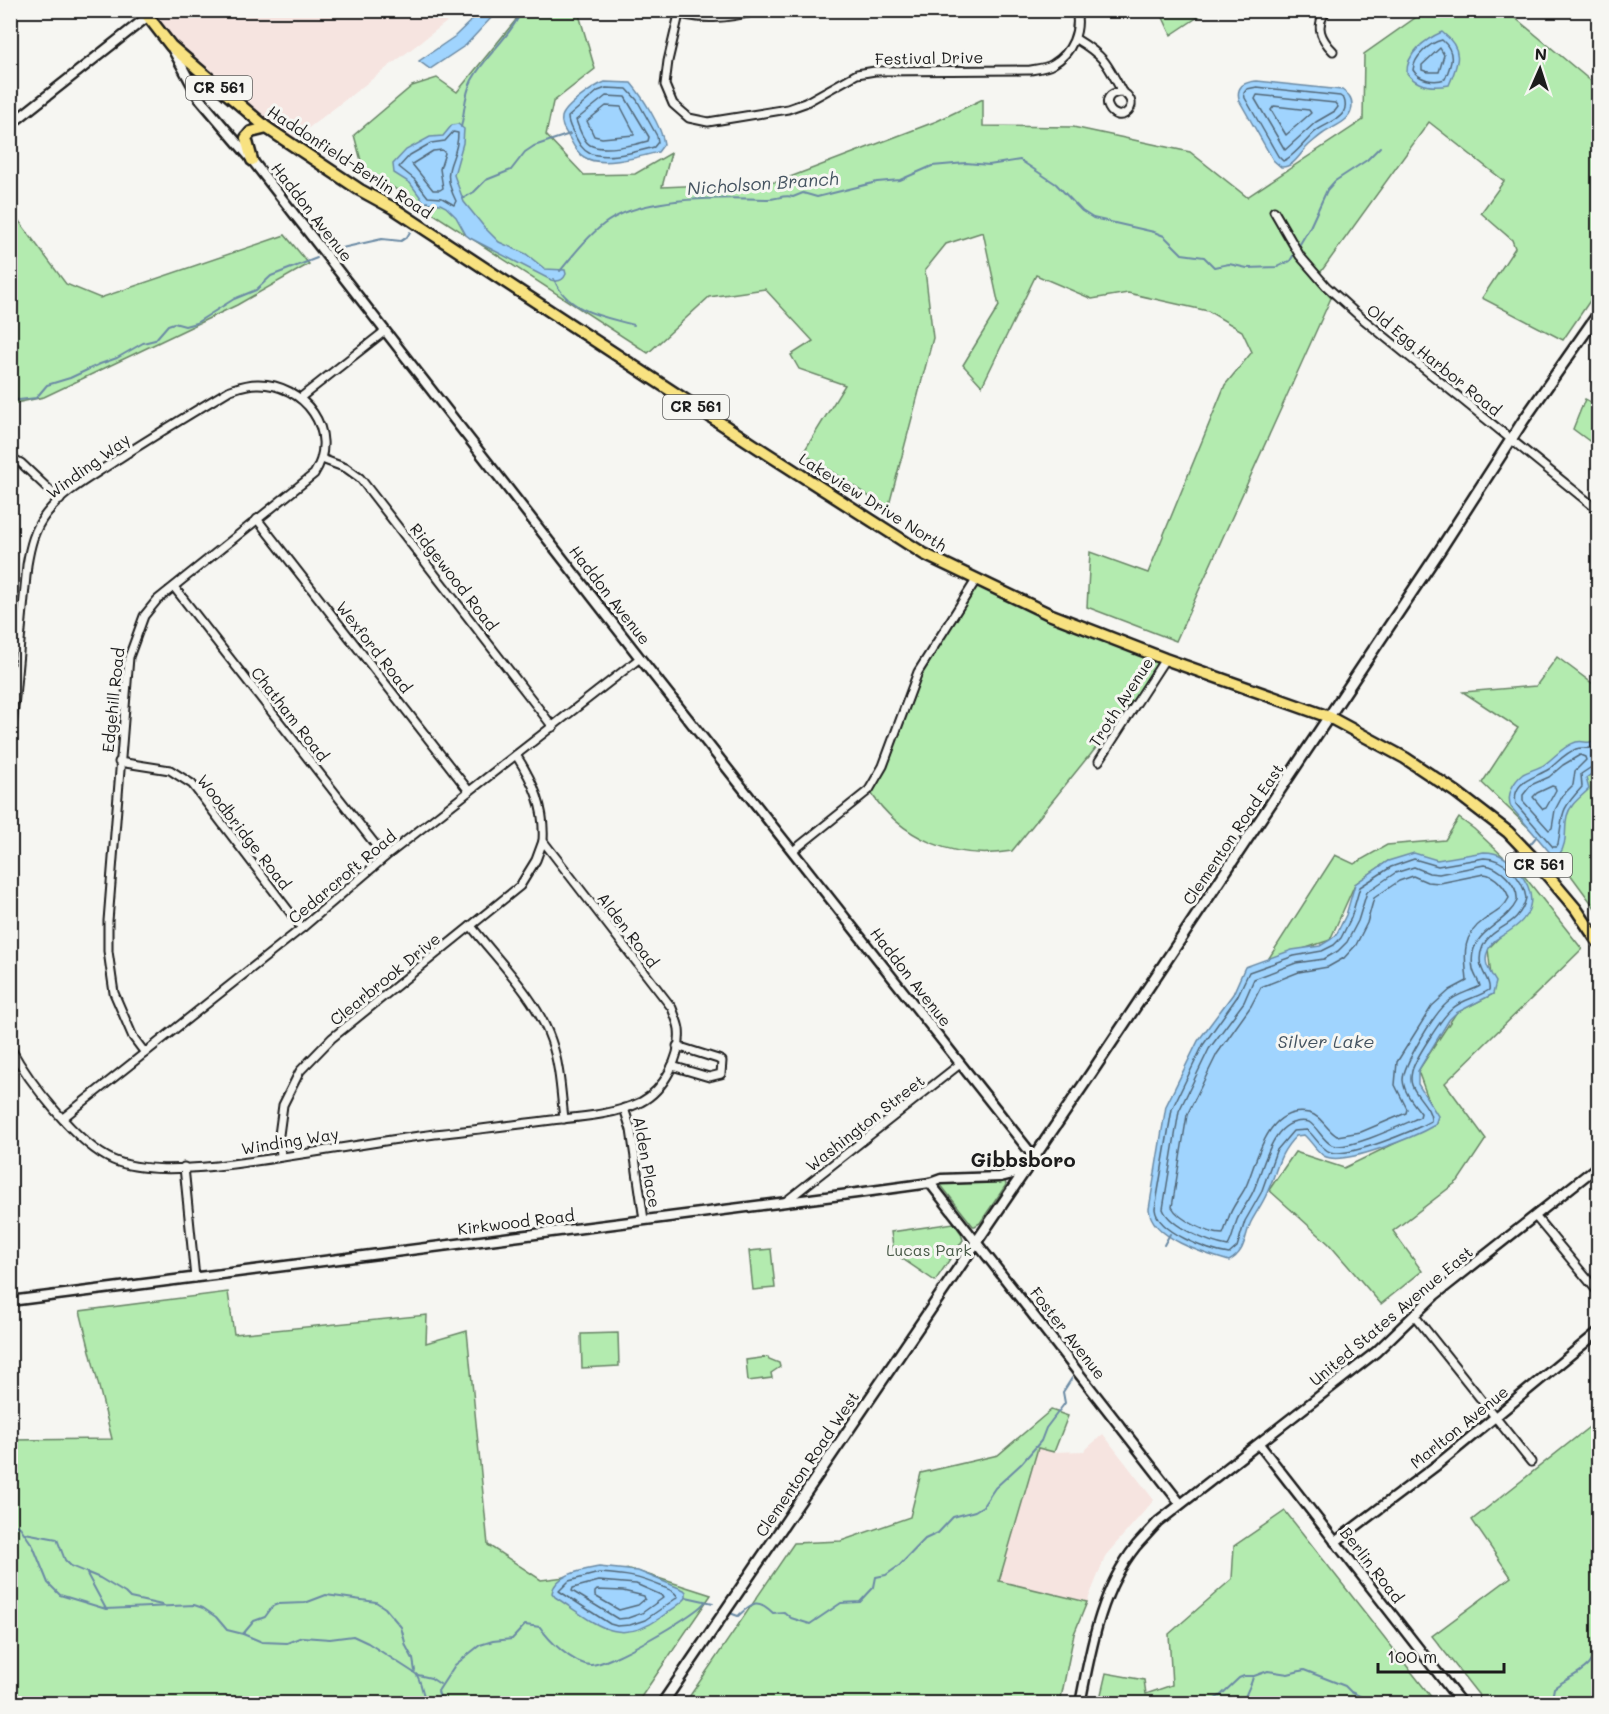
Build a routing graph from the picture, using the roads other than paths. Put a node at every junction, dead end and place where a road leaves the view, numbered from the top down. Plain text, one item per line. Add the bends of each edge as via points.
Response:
1 (666, 10) edge
2 (763, 10) edge
3 (1076, 10) edge
4 (1327, 10) edge
5 (148, 12) edge
6 (680, 13) edge
7 (1076, 39) junction
8 (171, 46) junction
9 (1333, 51) dead end
10 (1122, 92) dead end
11 (10, 125) edge
12 (267, 128) junction
13 (252, 160) junction
14 (1274, 211) dead end
15 (469, 258) joint
16 (1599, 314) edge
17 (385, 331) junction
18 (300, 398) junction
19 (1511, 440) junction
20 (10, 457) edge
21 (322, 459) junction
22 (60, 500) junction
23 (1599, 510) edge
24 (257, 519) junction
25 (976, 580) junction
26 (174, 587) junction
27 (640, 658) junction
28 (1166, 659) junction
29 (1329, 717) junction
30 (553, 727) junction
31 (10, 751) edge
32 (516, 755) junction
33 (1099, 761) dead end
34 (119, 762) junction
35 (469, 791) junction
36 (543, 841) junction
37 (793, 851) junction
38 (385, 857) junction
39 (471, 926) junction
40 (302, 928) junction
41 (1599, 942) edge
42 (677, 1046) junction
43 (12, 1052) edge
44 (145, 1053) junction
45 (960, 1064) junction
46 (672, 1066) junction
47 (624, 1108) junction
48 (63, 1118) junction
49 (564, 1119) junction
50 (281, 1156) junction
51 (1034, 1157) junction
52 (1599, 1166) edge
53 (184, 1167) junction
54 (1025, 1171) junction
55 (930, 1183) junction
56 (786, 1202) junction
57 (1535, 1216) junction
58 (644, 1220) junction
59 (976, 1241) junction
60 (195, 1278) junction
61 (1599, 1292) edge
62 (10, 1301) edge
63 (1414, 1315) junction
64 (1599, 1332) edge
65 (1496, 1418) junction
66 (1259, 1444) junction
67 (1531, 1462) dead end
68 (1180, 1503) junction
69 (1335, 1542) junction
70 (662, 1704) edge
71 (1080, 1704) edge
72 (1462, 1704) edge

1 - 6 street
2 - 6 street via 713,20
3 - 7 street
4 - 9 street via 1320,27 1322,40
5 - 8 main road, Haddonfield-Berlin Road / CR 561
5 - 11 street
6 - 7 street, Festival Drive via 665,85 673,104 689,118 708,122 788,109 857,74 875,71 1030,70 1052,65
7 - 10 street via 1107,62
8 - 12 main road, Haddonfield-Berlin Road / CR 561
8 - 13 street, Haddon Avenue via 199,98
12 - 13 main road via 251,132 246,138
12 - 15 main road, Haddonfield-Berlin Road / CR 561
13 - 17 street, Haddon Avenue
14 - 19 street, Old Egg Harbor Road via 1300,256 1326,286
15 - 25 main road, Lakeview Drive North / CR 561 via 924,554
16 - 19 main road, Clementon Road East
17 - 18 street
17 - 27 street, Haddon Avenue
18 - 21 street via 320,425
18 - 22 street, Winding Way via 284,389 259,384 230,390 148,439
19 - 23 street, Old Egg Harbor Road
19 - 29 main road, Clementon Road East
20 - 22 street
21 - 24 street, Edgehill Road via 314,474
21 - 30 street, Ridgewood Road via 360,478
22 - 31 street, Winding Way via 45,516 30,548
24 - 26 street, Edgehill Road
24 - 35 street, Wexford Road
25 - 28 main road, Lakeview Drive North / CR 561 via 1049,614
25 - 37 street via 918,672 883,766 869,790
26 - 34 street, Edgehill Road via 144,616 133,642
26 - 38 street, Chatham Road
27 - 30 street, Cedarcroft Road
27 - 37 street, Haddon Avenue
28 - 29 main road, Lakeview Drive North / CR 561
28 - 33 street, Troth Avenue
29 - 41 main road, CR 561 via 1405,758 1500,826 1532,857
29 - 51 main road, Clementon Road East
30 - 32 street, Cedarcroft Road
32 - 35 street, Cedarcroft Road
32 - 36 street via 537,792 543,816
34 - 40 street, Woodbridge Road via 170,770 192,784
34 - 44 street, Edgehill Road via 108,921 110,971 117,1002
35 - 38 street, Cedarcroft Road
36 - 39 street, Clearbrook Drive via 520,886
36 - 42 street, Alden Road via 672,1008 679,1030
37 - 45 street, Haddon Avenue
38 - 40 street, Cedarcroft Road
39 - 49 street via 540,1014 556,1060
39 - 50 street, Clearbrook Drive via 332,1038 300,1071 283,1105
40 - 44 street, Cedarcroft Road
42 - 46 street, Alden Road
42 - 46 street via 722,1061 721,1074 709,1077
43 - 48 street, Winding Way
44 - 48 street, Cedarcroft Road
45 - 51 street, Haddon Avenue
45 - 56 street, Washington Street
46 - 47 street, Alden Road via 651,1095
47 - 49 street, Winding Way
47 - 58 street, Alden Place via 631,1130
48 - 53 street, Winding Way via 97,1152 114,1161 135,1167
49 - 50 street, Winding Way
50 - 53 street, Winding Way
51 - 54 main road, Clementon Road East
52 - 57 street, United States Avenue East
53 - 60 street
54 - 55 street, Kirkwood Road
54 - 59 main road, Clementon Road East
55 - 56 street, Kirkwood Road
55 - 59 street, Foster Avenue
56 - 58 street, Kirkwood Road
57 - 61 street
57 - 63 street, United States Avenue East
58 - 60 street, Kirkwood Road
59 - 68 street, Foster Avenue
59 - 70 main road, Clementon Road West
60 - 62 street, Kirkwood Road
63 - 65 street
63 - 66 street, United States Avenue East via 1376,1352
64 - 65 street, Marlton Avenue
65 - 67 street
65 - 69 street, Marlton Avenue
66 - 68 street, United States Avenue East
66 - 69 street, Berlin Road
68 - 71 street, United States Avenue East via 1135,1547 1112,1584 1095,1633
69 - 72 street, Berlin Road

